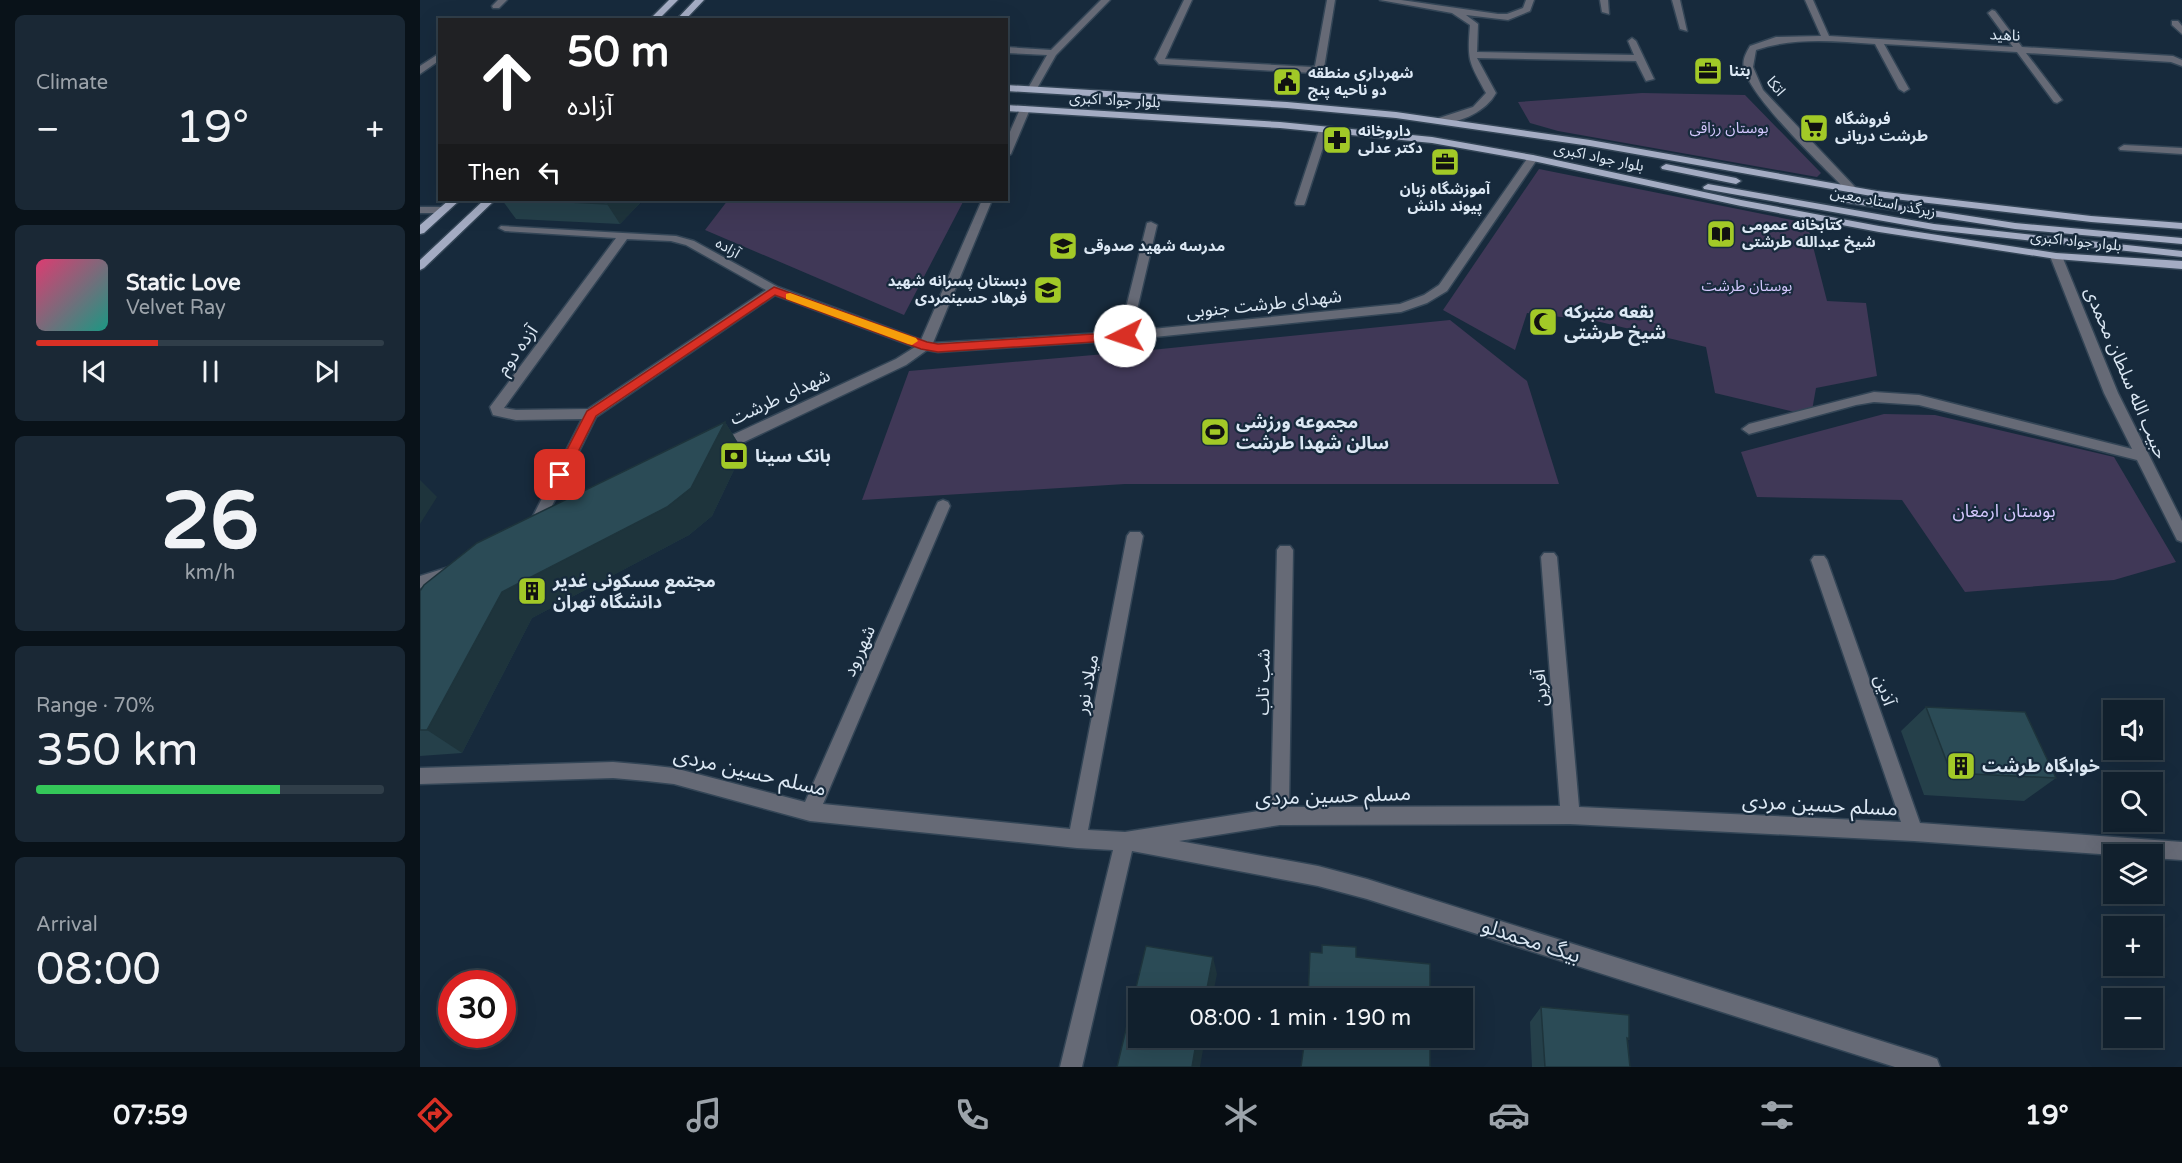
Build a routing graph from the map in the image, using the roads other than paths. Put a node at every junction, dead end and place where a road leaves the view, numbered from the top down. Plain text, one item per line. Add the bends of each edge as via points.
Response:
1 (674, 0) edge
2 (700, 0) edge
3 (1106, 0) edge
4 (1188, 0) edge
5 (1331, 0) edge
6 (1384, 0) edge
7 (1530, 0) edge
8 (1604, 0) edge
9 (1676, 0) edge
10 (1809, 0) edge
11 (1456, 12) junction
12 (1606, 12) dead end
13 (1992, 13) dead end
14 (654, 18) edge
15 (682, 18) edge
16 (1684, 28) dead end
17 (1826, 38) junction
18 (1877, 40) junction
19 (1632, 41) dead end
20 (2019, 49) junction
21 (1008, 50) edge
22 (1054, 53) junction
23 (1472, 55) junction
24 (438, 57) edge
25 (1640, 58) junction
26 (2179, 60) edge
27 (420, 71) edge
28 (1649, 79) dead end
29 (1008, 88) edge
30 (1904, 89) dead end
31 (1032, 90) junction
32 (2057, 100) dead end
33 (1008, 108) edge
34 (1025, 109) junction
35 (1439, 121) junction
36 (1324, 129) junction
37 (1590, 143) junction
38 (2124, 148) dead end
39 (1008, 149) edge
40 (2182, 150) edge
41 (1533, 158) junction
42 (1580, 168) junction
43 (1852, 190) junction
44 (454, 201) edge
45 (489, 201) edge
46 (987, 201) edge
47 (1300, 203) dead end
48 (420, 210) edge
49 (444, 210) junction
50 (1151, 225) dead end
51 (2182, 226) edge
52 (505, 228) dead end
53 (420, 231) edge
54 (624, 235) junction
55 (2182, 241) edge
56 (2182, 254) edge
57 (2056, 256) junction
58 (2182, 265) edge
59 (420, 266) edge
60 (774, 291) junction
61 (1125, 336) junction
62 (925, 346) junction
63 (591, 414) junction
64 (1749, 429) dead end
65 (710, 452) edge
66 (2140, 456) junction
67 (943, 506) dead end
68 (551, 526) edge
69 (1135, 536) dead end
70 (2182, 536) edge
71 (1285, 550) dead end
72 (1549, 557) dead end
73 (1820, 560) dead end
74 (460, 567) edge
75 (420, 582) edge
76 (420, 776) edge
77 (810, 812) junction
78 (1570, 815) junction
79 (1280, 816) junction
80 (1914, 832) junction
81 (1077, 839) junction
82 (1125, 841) junction
83 (2182, 851) edge
84 (1071, 1067) edge
85 (1929, 1067) edge

1 - 14 main road
2 - 15 main road
3 - 22 street
4 - 5 street via 1160,59 1162,62 1317,70
6 - 11 street
7 - 11 street via 1527,9 1508,17
8 - 12 street
9 - 16 street
10 - 17 street
11 - 23 street via 1474,24
13 - 20 street
17 - 18 street, ناهید
17 - 43 street, اتکا via 1767,42 1753,48 1748,67 1759,91
18 - 20 street, ناهید
18 - 30 street
19 - 25 street
20 - 26 street, ناهید
20 - 32 street
21 - 22 street
22 - 31 street
23 - 25 street
23 - 35 street via 1490,88 1487,102
24 - 27 street
25 - 28 street
29 - 31 main road, بلوار جواد اکبری
31 - 34 main road
31 - 35 main road, بلوار جواد اکبری via 1287,105
33 - 34 main road, بلوار جواد اکبری
34 - 36 main road, بلوار جواد اکبری
34 - 39 street
35 - 37 main road, بلوار جواد اکبری
36 - 41 main road, بلوار جواد اکبری via 1432,140
36 - 47 street
37 - 43 main road, بلوار جواد اکبری
37 - 55 main road, زیرگذر استاد معین via 1666,167 1819,196 2015,226
38 - 40 street
41 - 42 main road, بلوار جواد اکبری
41 - 61 street, شهدای طرشت جنوبی via 1443,288 1432,297 1401,308
42 - 56 main road, زیرگذر استاد معین via 1734,190 1934,227
42 - 57 main road, بلوار جواد اکبری via 1810,216
43 - 51 main road, بلوار جواد اکبری
44 - 49 main road
45 - 59 main road
46 - 62 street
48 - 49 street
49 - 53 main road
50 - 61 street
52 - 54 street, آزاده
54 - 60 street, آزاده via 690,243
54 - 63 street, آزده دوم via 497,407 498,412 516,415
57 - 58 main road, بلوار جواد اکبری
57 - 66 street, حبیب الله سلطان محمدی
60 - 62 street, آزاده
60 - 63 street
61 - 62 street, شهدای طرشت جنوبی via 955,348
62 - 65 street, شهدای طرشت via 901,362
63 - 68 street via 525,538
64 - 66 street via 1856,400 1899,398
66 - 70 street, حبیب الله سلطان محمدی
67 - 77 street, شهررود
69 - 81 street, میلاد نور
71 - 79 street, شب تاب
72 - 78 street, آفرین
73 - 80 street, آذین
74 - 75 street
76 - 77 street, مسلم حسین مردی via 647,772
77 - 81 street, مسلم حسین مردی
78 - 79 street, مسلم حسین مردی
78 - 80 street, مسلم حسین مردی
79 - 82 street, مسلم حسین مردی
80 - 83 street, مسلم حسین مردی
81 - 82 street, مسلم حسین مردی
82 - 84 street
82 - 85 street, بیگ محمدلو via 1318,876 1367,889

